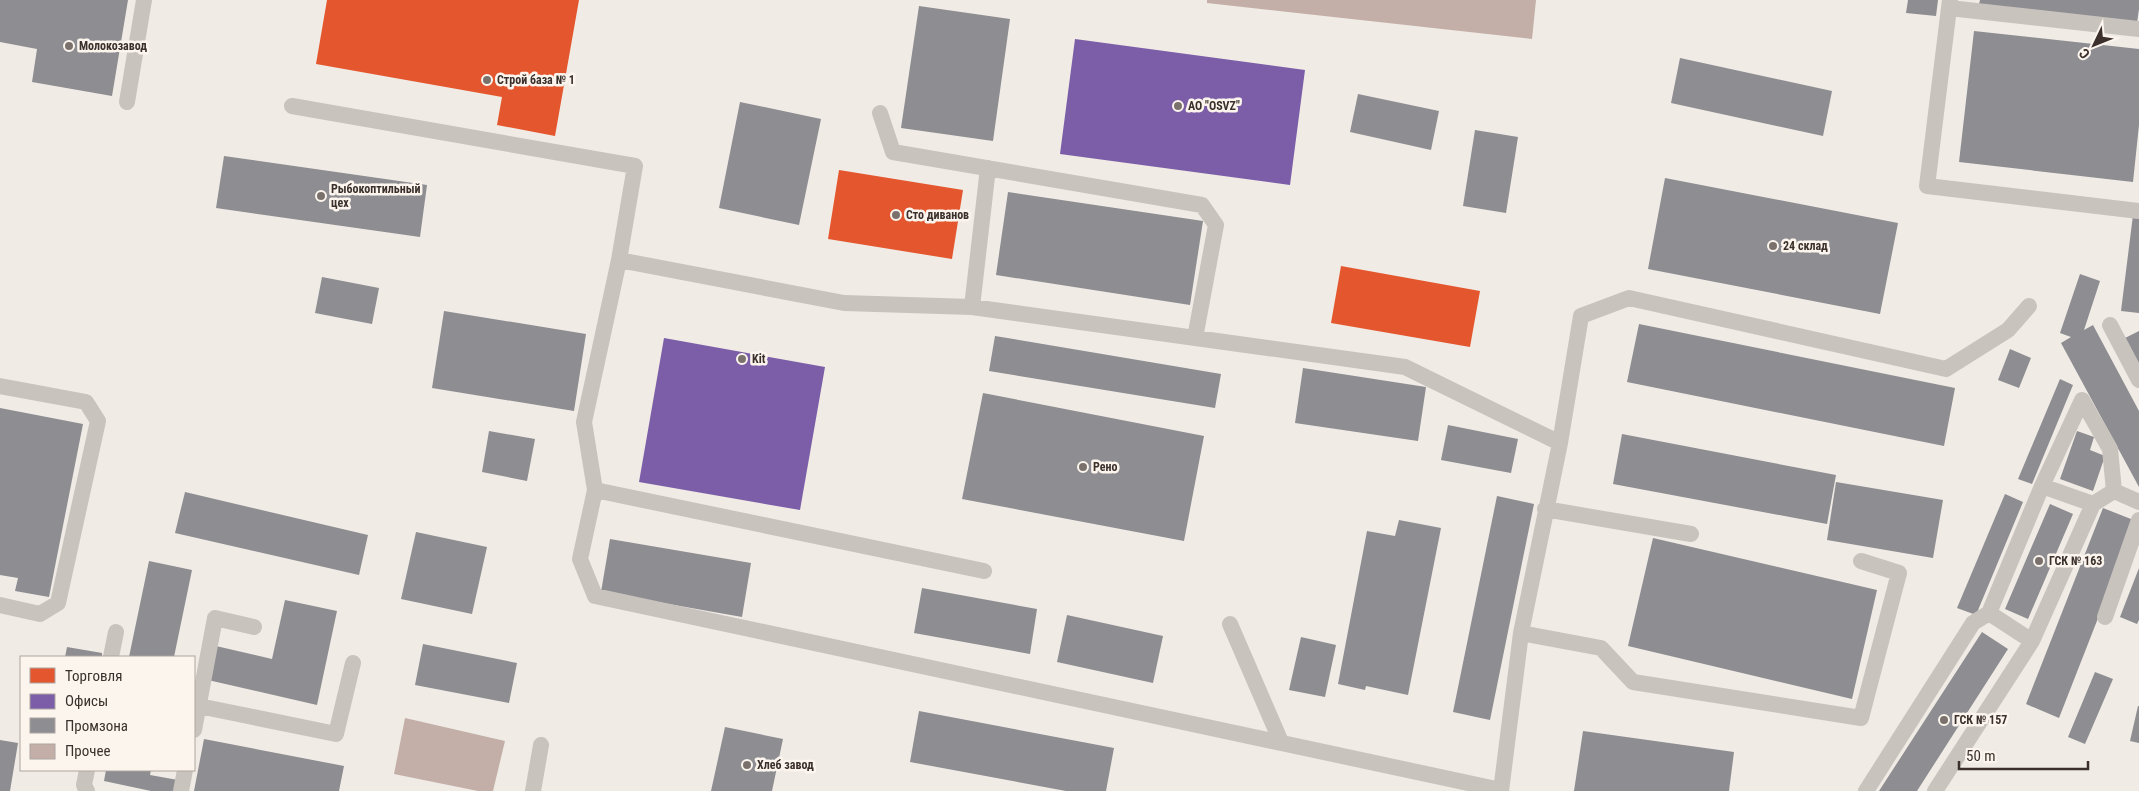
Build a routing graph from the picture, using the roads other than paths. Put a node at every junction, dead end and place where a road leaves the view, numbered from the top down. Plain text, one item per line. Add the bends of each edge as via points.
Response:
1 (144, 0) edge
2 (1949, 4) edge
3 (2139, 29) edge
4 (127, 102) dead end
5 (292, 106) dead end
6 (880, 113) dead end
7 (988, 168) junction
8 (2139, 211) edge
9 (619, 260) junction
10 (2029, 306) dead end
11 (972, 307) junction
12 (2110, 325) dead end
13 (1195, 338) junction
14 (2139, 380) edge
15 (0, 386) edge
16 (1560, 443) junction
17 (2042, 486) junction
18 (596, 490) junction
19 (2114, 492) junction
20 (2139, 502) edge
21 (2093, 504) junction
22 (1545, 509) junction
23 (2139, 520) edge
24 (1690, 534) dead end
25 (1861, 561) dead end
26 (984, 570) dead end
27 (0, 605) edge
28 (1989, 614) junction
29 (2105, 617) dead end
30 (1230, 624) dead end
31 (254, 627) dead end
32 (116, 632) dead end
33 (1521, 633) junction
34 (2032, 641) junction
35 (110, 656) edge
36 (353, 663) dead end
37 (199, 706) junction
38 (195, 725) edge
39 (1281, 742) junction
40 (541, 745) dead end
41 (88, 771) edge
42 (185, 771) edge
43 (1501, 790) edge
44 (87, 791) edge
45 (181, 791) edge
46 (533, 791) edge
47 (1866, 791) edge
48 (1935, 791) edge

1 - 4 lane
2 - 3 lane
2 - 8 lane via 1927,186
5 - 9 lane via 635,166
6 - 7 lane via 893,152
7 - 11 lane
7 - 13 lane via 1202,205 1216,225
9 - 11 lane via 844,303
9 - 18 lane via 584,422
10 - 16 lane via 2008,330 1946,369 1629,298 1581,316
11 - 13 lane
12 - 14 lane
13 - 16 lane via 1405,367
15 - 27 lane via 86,402 98,421 58,603 40,614
16 - 22 lane
17 - 19 lane via 2082,400 2110,449
17 - 21 lane
17 - 28 lane
18 - 26 lane
18 - 39 lane via 580,559 595,596
19 - 20 lane
19 - 21 lane
21 - 34 lane
22 - 24 lane
22 - 33 lane
23 - 29 lane
25 - 33 lane via 1899,573 1861,718 1633,682 1601,648
28 - 34 lane
28 - 47 lane via 1973,623
30 - 39 lane
31 - 37 lane via 215,618
32 - 35 lane
33 - 43 lane
34 - 48 lane
36 - 37 lane via 336,734
37 - 38 lane
39 - 43 lane
40 - 46 lane
41 - 44 lane via 84,785
42 - 45 lane

